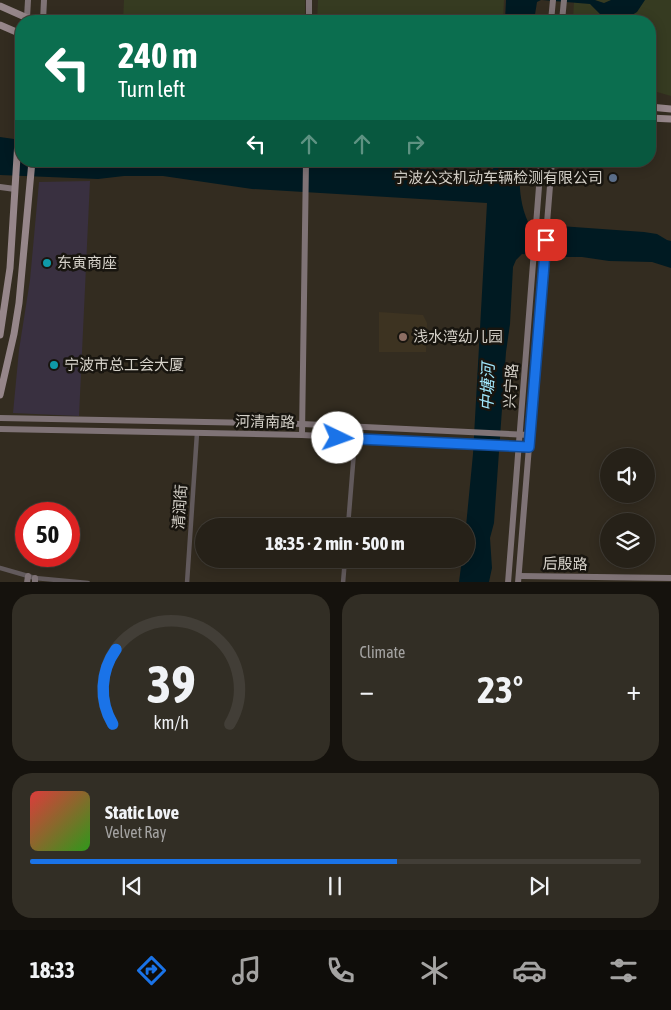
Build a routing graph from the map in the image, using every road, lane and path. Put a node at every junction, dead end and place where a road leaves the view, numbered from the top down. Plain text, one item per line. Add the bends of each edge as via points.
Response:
1 (28, 0) edge
2 (44, 0) edge
3 (309, 0) edge
4 (553, 0) edge
5 (564, 0) edge
6 (0, 6) edge
7 (17, 15) edge
8 (27, 15) edge
9 (44, 15) edge
10 (309, 15) edge
11 (552, 15) edge
12 (562, 15) edge
13 (0, 25) edge
14 (15, 31) edge
15 (656, 108) edge
16 (671, 109) edge
17 (656, 119) edge
18 (671, 120) edge
19 (17, 167) edge
20 (32, 167) edge
21 (306, 167) edge
22 (541, 167) edge
23 (552, 167) edge
24 (0, 187) edge
25 (15, 189) junction
26 (0, 335) edge
27 (0, 395) edge
28 (0, 418) edge
29 (302, 424) junction
30 (0, 429) edge
31 (198, 433) junction
32 (302, 435) junction
33 (520, 435) junction
34 (529, 436) junction
35 (355, 439) junction
36 (519, 446) junction
37 (529, 447) junction
38 (349, 518) edge
39 (0, 568) edge
40 (344, 568) edge
41 (671, 578) edge
42 (28, 579) edge
43 (518, 579) edge
44 (35, 580) edge
45 (88, 582) edge
46 (188, 582) edge
47 (343, 582) edge
48 (508, 582) edge

1 - 8 main road
2 - 9 main road
3 - 10 main road
4 - 11 main road
5 - 12 main road
6 - 7 main road
13 - 14 main road
15 - 16 main road
17 - 18 main road
19 - 25 main road
20 - 27 main road via 19,303
21 - 29 main road
22 - 33 main road, 兴宁路
23 - 34 main road
24 - 25 main road
25 - 26 main road via 10,268
28 - 29 main road, 河清南路
29 - 32 main road
29 - 33 main road, 河清南路
30 - 31 main road, 河清南路
31 - 32 main road, 河清南路
31 - 46 street, 清润街
32 - 35 main road, 河清南路
33 - 34 main road
33 - 36 main road, 兴宁路
34 - 37 main road
35 - 36 main road, 河清南路
35 - 38 street
36 - 37 main road, 河清南路
36 - 48 main road, 兴宁路
37 - 43 main road
39 - 42 street
40 - 47 street
41 - 43 main road, 后殷路
42 - 44 street
44 - 45 street

